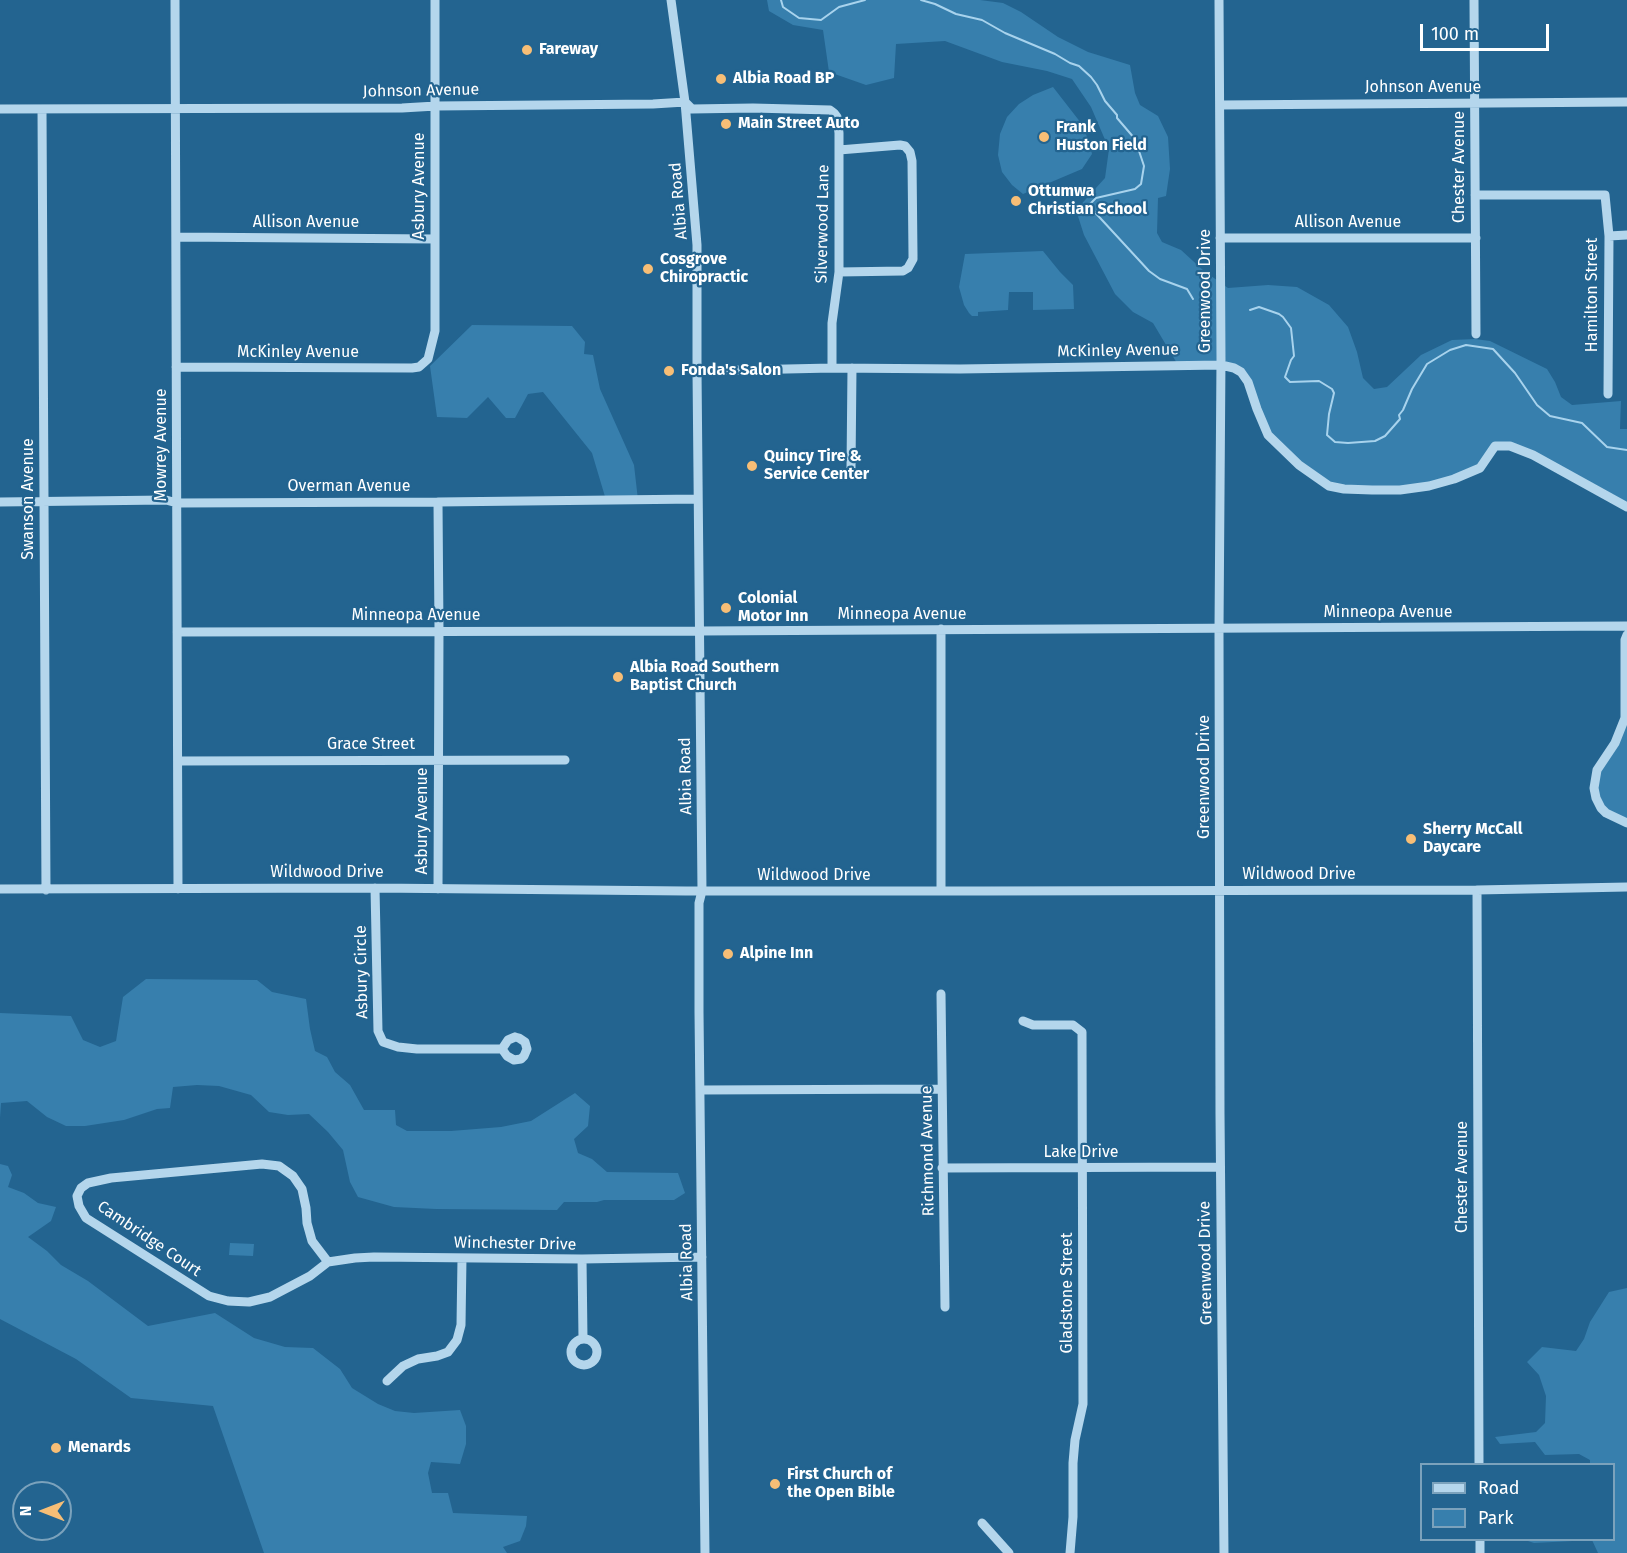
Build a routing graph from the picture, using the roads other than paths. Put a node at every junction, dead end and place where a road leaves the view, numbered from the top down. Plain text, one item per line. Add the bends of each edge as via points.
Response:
1 (175, 0) edge
2 (435, 0) edge
3 (671, 0) edge
4 (1219, 0) edge
5 (1474, 0) edge
6 (685, 102) junction
7 (1627, 102) edge
8 (1475, 103) junction
9 (1220, 105) junction
10 (436, 106) junction
11 (176, 108) junction
12 (0, 109) edge
13 (42, 109) junction
14 (837, 117) joint
15 (839, 150) junction
16 (1475, 195) junction
17 (1627, 235) edge
18 (1609, 236) junction
19 (176, 237) junction
20 (1220, 238) junction
21 (1476, 238) junction
22 (435, 239) junction
23 (839, 272) junction
24 (1476, 334) dead end
25 (1221, 365) junction
26 (176, 367) junction
27 (419, 367) joint
28 (832, 368) junction
29 (852, 368) junction
30 (697, 371) junction
31 (1608, 394) dead end
32 (851, 468) dead end
33 (698, 499) junction
34 (44, 501) junction
35 (0, 502) edge
36 (438, 502) junction
37 (177, 503) junction
38 (1627, 507) edge
39 (1627, 626) edge
40 (941, 629) junction
41 (1219, 629) junction
42 (439, 630) junction
43 (700, 631) junction
44 (177, 632) junction
45 (1627, 635) edge
46 (438, 760) junction
47 (565, 760) dead end
48 (178, 761) junction
49 (1627, 823) edge
50 (1627, 887) edge
51 (375, 888) junction
52 (0, 889) edge
53 (178, 889) junction
54 (438, 889) junction
55 (46, 890) junction
56 (1477, 890) junction
57 (702, 891) junction
58 (941, 891) junction
59 (1220, 891) junction
60 (941, 994) dead end
61 (1023, 1021) dead end
62 (502, 1049) dead end
63 (942, 1089) junction
64 (700, 1090) junction
65 (1220, 1167) junction
66 (942, 1168) junction
67 (1083, 1168) junction
68 (702, 1257) junction
69 (462, 1258) junction
70 (582, 1259) junction
71 (328, 1262) junction
72 (945, 1307) dead end
73 (583, 1339) dead end
74 (387, 1381) dead end
75 (1479, 1463) edge
76 (982, 1523) dead end
77 (705, 1553) edge
78 (1009, 1553) edge
79 (1070, 1553) edge
80 (1224, 1553) edge

1 - 11 street, Mowrey Avenue
2 - 10 street, Asbury Avenue
3 - 6 street, Albia Road
4 - 9 street, Greenwood Drive
5 - 8 street, Chester Avenue
6 - 10 street, Johnson Avenue
6 - 14 street, Johnson Avenue via 692,109 830,110
6 - 30 street, Albia Road via 697,245
7 - 8 street, Johnson Avenue
8 - 9 street, Johnson Avenue
8 - 16 street, Chester Avenue
9 - 20 street, Greenwood Drive
10 - 11 street, Johnson Avenue
10 - 22 street, Asbury Avenue
11 - 13 street, Johnson Avenue
11 - 19 street, Mowrey Avenue
12 - 13 street, Johnson Avenue
13 - 34 street, Swanson Avenue
14 - 15 street, Silverwood Lane
15 - 23 street, Silverwood Lane
15 - 23 street via 900,145 910,152 912,161 912,259 908,268
16 - 18 street, Hamilton Street via 1605,195
16 - 21 street, Chester Avenue
17 - 18 street
18 - 31 street, Hamilton Street
19 - 22 street, Allison Avenue
19 - 26 street, Mowrey Avenue
20 - 21 street, Allison Avenue
20 - 25 street, Greenwood Drive
21 - 24 street, Chester Avenue
22 - 27 street, Asbury Avenue via 435,331 428,359
23 - 28 street, Silverwood Lane via 832,323
25 - 29 street, McKinley Avenue
25 - 38 street via 1241,372 1248,382 1268,435 1299,465 1329,486 1400,490 1429,486 1480,468 1495,446 1510,446
25 - 41 street, Greenwood Drive
26 - 27 street, McKinley Avenue
26 - 37 street, Mowrey Avenue
28 - 29 street, McKinley Avenue
28 - 30 street, McKinley Avenue
29 - 32 street
30 - 33 street, Albia Road
33 - 36 street, Overman Avenue
33 - 43 street, Albia Road
34 - 35 street, Overman Avenue
34 - 37 street, Overman Avenue
34 - 55 street, Swanson Avenue
36 - 37 street, Overman Avenue
36 - 42 street, Asbury Avenue
37 - 44 street, Mowrey Avenue
39 - 41 street, Minneopa Avenue
40 - 41 street, Minneopa Avenue
40 - 43 street, Minneopa Avenue
40 - 58 street
41 - 59 street, Greenwood Drive
42 - 43 street, Minneopa Avenue
42 - 44 street, Minneopa Avenue
42 - 46 street, Asbury Avenue
43 - 57 street, Albia Road
44 - 48 street, Mowrey Avenue
45 - 49 street via 1625,718 1615,743 1597,770 1594,788 1601,808
46 - 47 street, Grace Street
46 - 48 street, Grace Street
46 - 54 street, Asbury Avenue
48 - 53 street, Mowrey Avenue
50 - 56 street, Wildwood Drive
51 - 53 street, Wildwood Drive
51 - 54 street, Wildwood Drive
51 - 62 street, Asbury Circle via 378,1031 383,1042 417,1049
52 - 55 street, Wildwood Drive
53 - 55 street, Wildwood Drive
54 - 57 street, Wildwood Drive
56 - 59 street, Wildwood Drive
56 - 75 street, Chester Avenue
57 - 58 street, Wildwood Drive
57 - 64 street, Albia Road
58 - 59 street, Wildwood Drive
59 - 65 street, Greenwood Drive
60 - 63 street, Richmond Avenue
61 - 67 street, Gladstone Street via 1033,1025 1073,1025 1082,1032
63 - 64 street
63 - 66 street, Richmond Avenue
64 - 68 street, Albia Road
65 - 67 street, Lake Drive
65 - 80 street, Greenwood Drive
66 - 67 street, Lake Drive
66 - 72 street, Richmond Avenue
67 - 79 street, Gladstone Street via 1083,1404 1075,1440
68 - 70 street, Winchester Drive
68 - 77 street, Albia Road
69 - 70 street, Winchester Drive
69 - 71 street, Winchester Drive via 355,1258
69 - 74 street via 461,1325 457,1340 448,1352 403,1366
70 - 73 street
71 - 71 street, Cambridge Court via 270,1297 228,1301 209,1296 86,1218 77,1196 88,1183 111,1178 262,1164 279,1166 302,1189 312,1241
76 - 78 street

